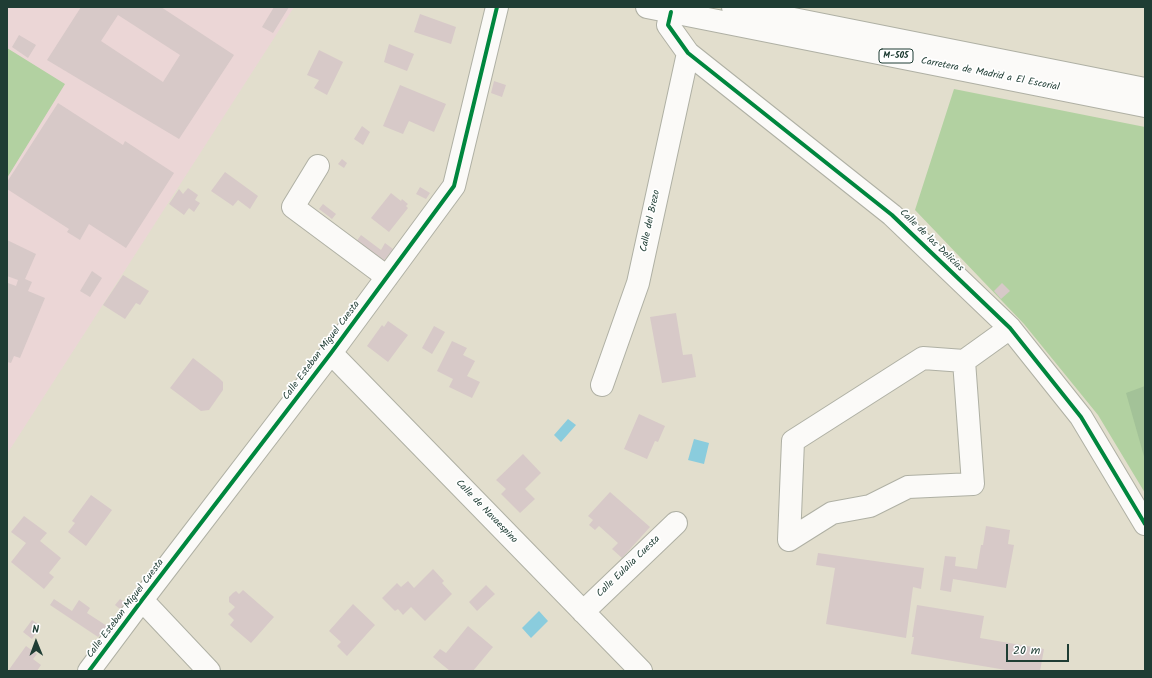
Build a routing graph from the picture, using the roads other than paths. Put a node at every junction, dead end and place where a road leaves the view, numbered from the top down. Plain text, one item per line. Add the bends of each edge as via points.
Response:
1 (497, 7) edge
2 (647, 7) edge
3 (732, 7) edge
4 (671, 12) junction
5 (782, 13) edge
6 (688, 54) junction
7 (1145, 89) edge
8 (1145, 106) edge
9 (318, 166) dead end
10 (387, 277) junction
11 (1010, 328) junction
12 (331, 353) junction
13 (964, 361) junction
14 (602, 385) dead end
15 (676, 523) dead end
16 (1145, 524) edge
17 (142, 600) junction
18 (583, 612) junction
19 (89, 671) edge
20 (209, 671) edge
21 (641, 671) edge

1 - 10 main road, Calle Esteban Miguel Cuesta via 454,186
2 - 4 main road, Carretera de Madrid a El Escorial / M-505
3 - 5 main road, Carretera de Madrid a El Escorial / M-505
4 - 6 main road, Calle de las Delicias via 668,25
4 - 8 main road, Carretera de Madrid a El Escorial / M-505
5 - 7 main road, Carretera de Madrid a El Escorial / M-505
6 - 11 main road, Calle de las Delicias via 892,215
6 - 14 main road, Calle del Brezo via 638,282
9 - 10 main road via 293,208
10 - 12 main road, Calle Esteban Miguel Cuesta
11 - 13 main road
11 - 16 main road, Calle de las Delicias via 1081,417
12 - 17 main road, Calle Esteban Miguel Cuesta
12 - 18 main road, Calle de Navaespino
13 - 13 main road via 924,358 793,441 789,540 832,513 870,506 908,487 973,484
15 - 18 main road, Calle Eulalia Cuesta
17 - 19 main road, Calle Esteban Miguel Cuesta
17 - 20 main road
18 - 21 main road, Calle de Navaespino

